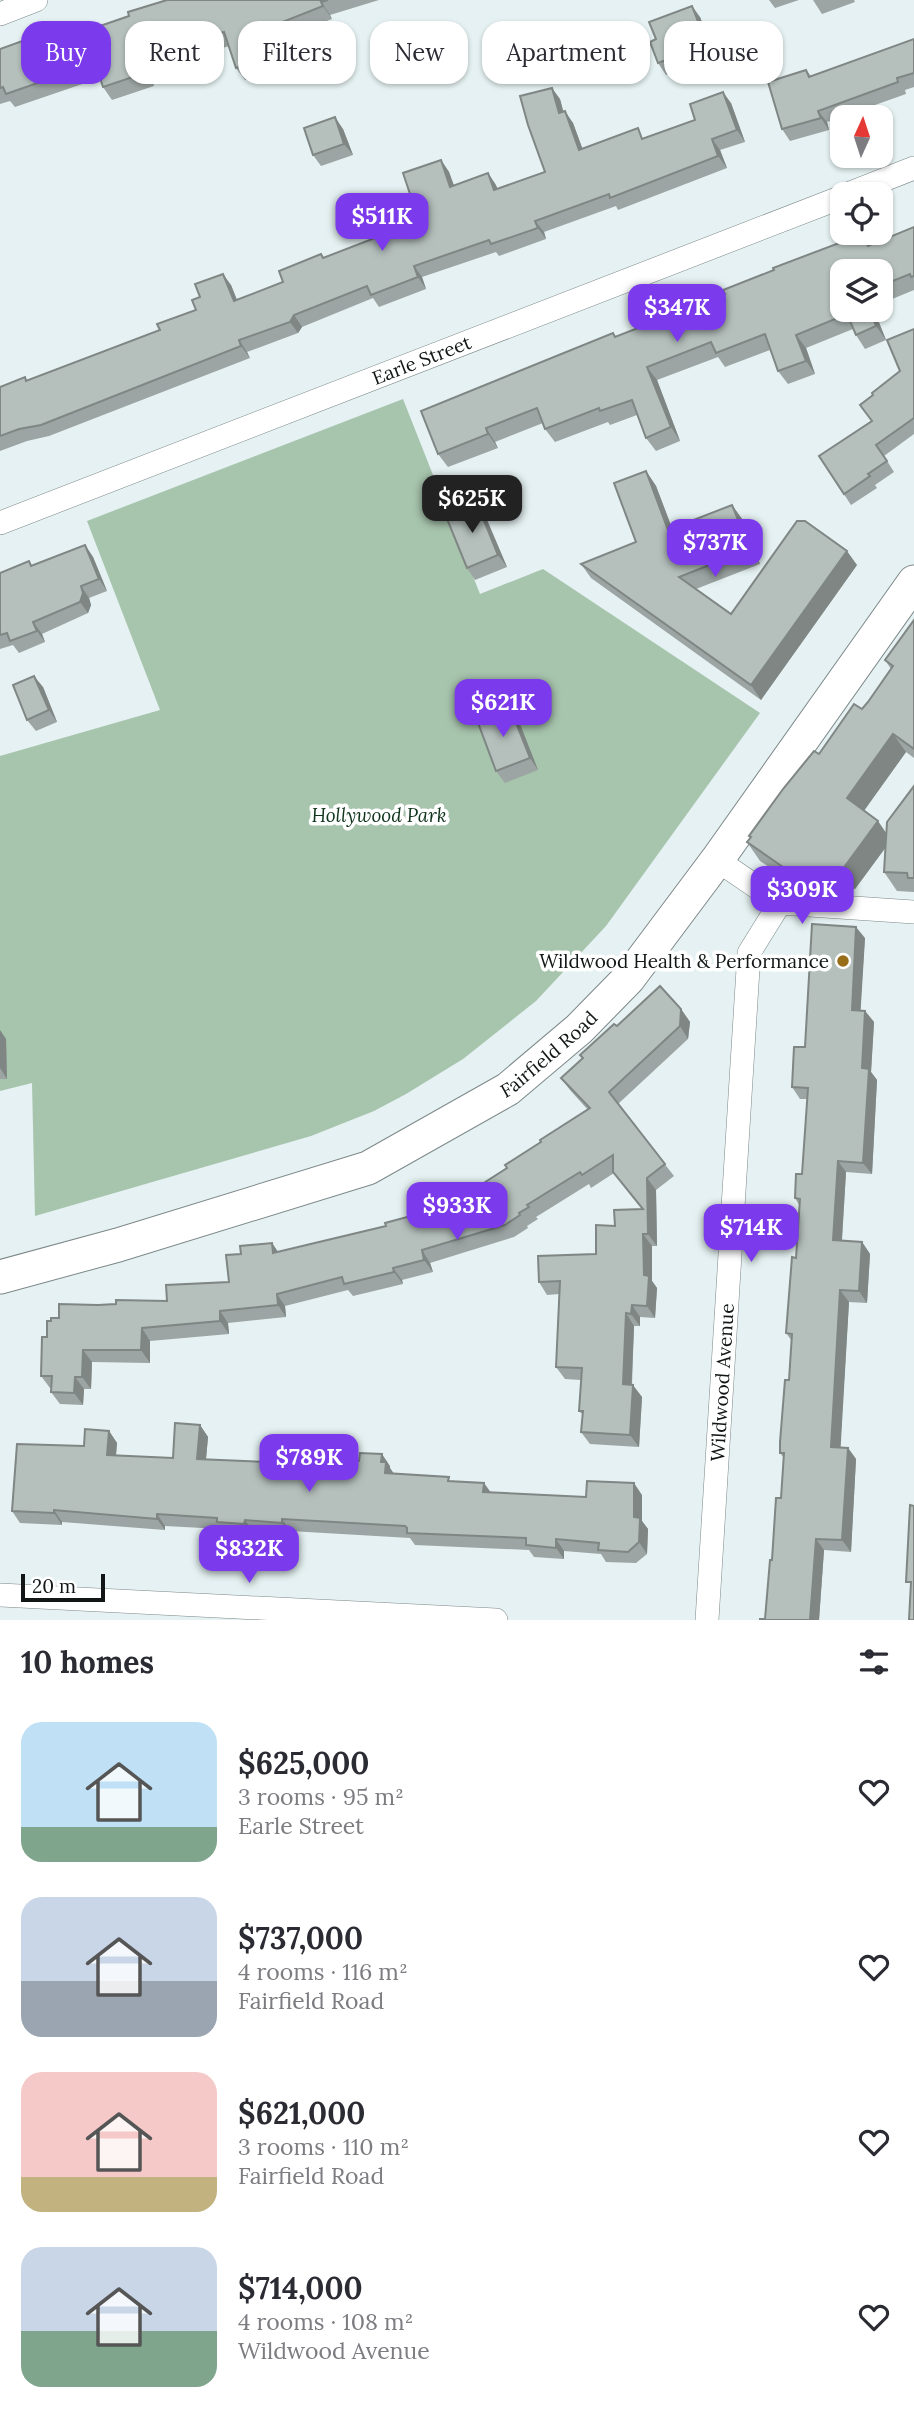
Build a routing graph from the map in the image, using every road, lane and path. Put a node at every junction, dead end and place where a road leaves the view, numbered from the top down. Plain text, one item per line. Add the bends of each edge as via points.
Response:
1 (36, 0) edge
2 (0, 14) edge
3 (914, 169) edge
4 (880, 182) edge
5 (830, 202) edge
6 (0, 523) edge
7 (914, 582) edge
8 (717, 860) junction
9 (780, 903) junction
10 (914, 912) edge
11 (0, 1277) edge
12 (0, 1595) edge
13 (496, 1620) edge
14 (707, 1620) edge

1 - 2 street
3 - 4 street
5 - 6 street, Earle Street
7 - 8 street, Fairfield Road
8 - 9 street
8 - 11 street, Fairfield Road via 628,979 579,1029 508,1089 368,1168
9 - 10 street
9 - 14 street, Wildwood Avenue via 749,953
12 - 13 street

